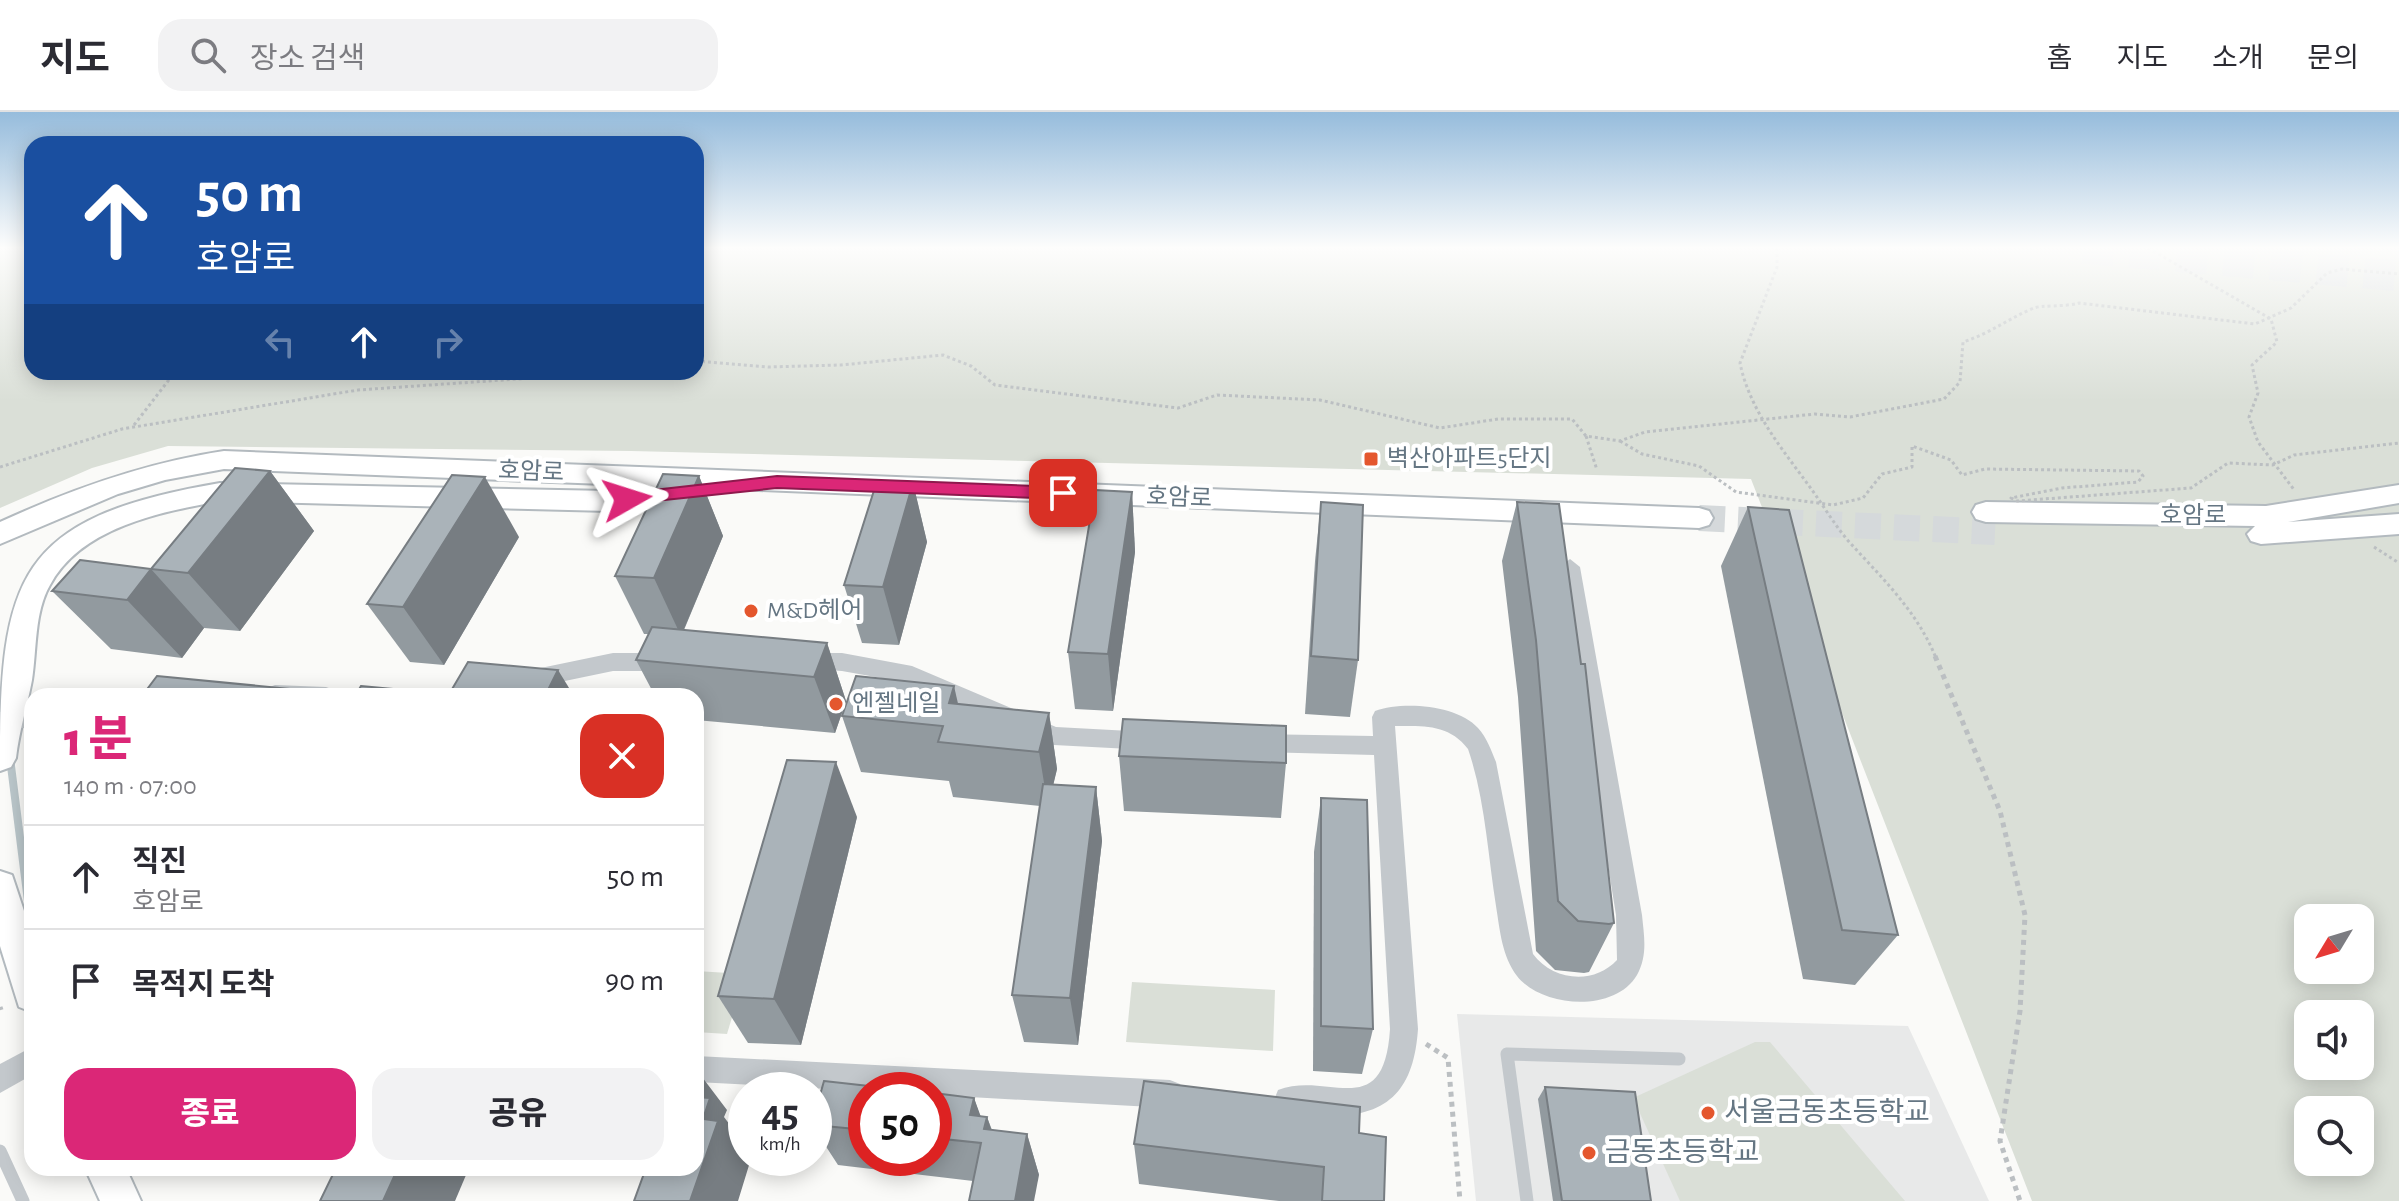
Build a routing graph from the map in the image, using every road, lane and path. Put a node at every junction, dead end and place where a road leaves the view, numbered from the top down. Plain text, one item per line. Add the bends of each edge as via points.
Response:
1 (1765, 299) edge
2 (2236, 299) edge
3 (2302, 299) edge
4 (2271, 319) junction
5 (704, 362) edge
6 (169, 380) edge
7 (496, 380) edge
8 (1761, 419) junction
9 (133, 427) junction
10 (1586, 436) junction
11 (1620, 441) junction
12 (2399, 443) edge
13 (2273, 465) junction
14 (0, 467) edge
15 (1597, 470) dead end
16 (777, 482) junction
17 (2399, 494) edge
18 (1821, 503) junction
19 (2318, 509) junction
20 (0, 515) edge
21 (2399, 524) edge
22 (2347, 530) junction
23 (0, 534) edge
24 (2399, 563) edge
25 (1570, 567) edge
26 (693, 662) edge
27 (782, 662) edge
28 (511, 683) edge
29 (12, 720) edge
30 (1168, 742) edge
31 (1230, 743) edge
32 (1385, 746) junction
33 (0, 758) edge
34 (0, 886) edge
35 (24, 968) edge
36 (1404, 1029) junction
37 (1679, 1059) dead end
38 (24, 1065) edge
39 (704, 1069) edge
40 (0, 1079) edge
41 (1192, 1095) edge
42 (1267, 1099) edge
43 (0, 1151) edge
44 (109, 1176) edge
45 (23, 1201) edge
46 (121, 1201) edge
47 (1460, 1201) edge
48 (1527, 1201) edge
49 (2020, 1201) edge

1 - 8 path via 1740,363
2 - 4 path
3 - 4 path
4 - 8 path via 2255,324 2079,303 2037,306 1993,332 1963,342 1960,382 1944,399 1840,420 1815,414
4 - 13 path via 2277,342 2252,365 2258,393 2249,417
5 - 10 path via 768,367 943,355 971,366 995,385 1069,395 1178,408 1217,395 1320,400 1440,428 1498,419 1572,419
6 - 9 path
7 - 9 path via 358,390
8 - 11 path via 1645,432
8 - 18 path
9 - 14 path
10 - 11 path
10 - 15 path
11 - 18 path, bridge via 1642,454 1699,466 1736,492
12 - 13 path, bridge via 2294,455
13 - 18 path, bridge via 2228,463 2191,488 2017,501 2011,498 2138,482 2143,476 2126,469 2029,468 1985,469 1967,476 1951,460 1912,446 1912,467 1882,474 1863,498
13 - 19 path via 2288,486
16 - 20 main road, 호암로 via 1696,510 825,465 211,448 128,462
16 - 23 main road, 호암로 via 224,460 107,486
16 - 29 main road via 609,501 220,492 125,514 65,549 32,591
17 - 19 main road, 호암로
18 - 49 path via 1926,633 2000,811 2025,915 2020,1011 2000,1141
19 - 22 main road, 호암로 via 2266,516 1990,522 2110,536
21 - 22 main road, 호암로
22 - 24 path
25 - 32 street via 1625,895 1631,958 1620,974 1602,986 1573,990 1545,984 1524,967 1516,949 1484,762 1471,732 1440,718 1383,717
26 - 28 street via 613,662
27 - 30 street via 842,662 901,673 1054,736
29 - 33 main road
31 - 32 street
32 - 36 street
34 - 35 main road
36 - 42 street via 1400,1065 1389,1085 1371,1097 1343,1103
36 - 47 path via 1448,1058
37 - 48 lane via 1507,1054
38 - 40 street
39 - 41 street
43 - 45 lane
44 - 46 main road

